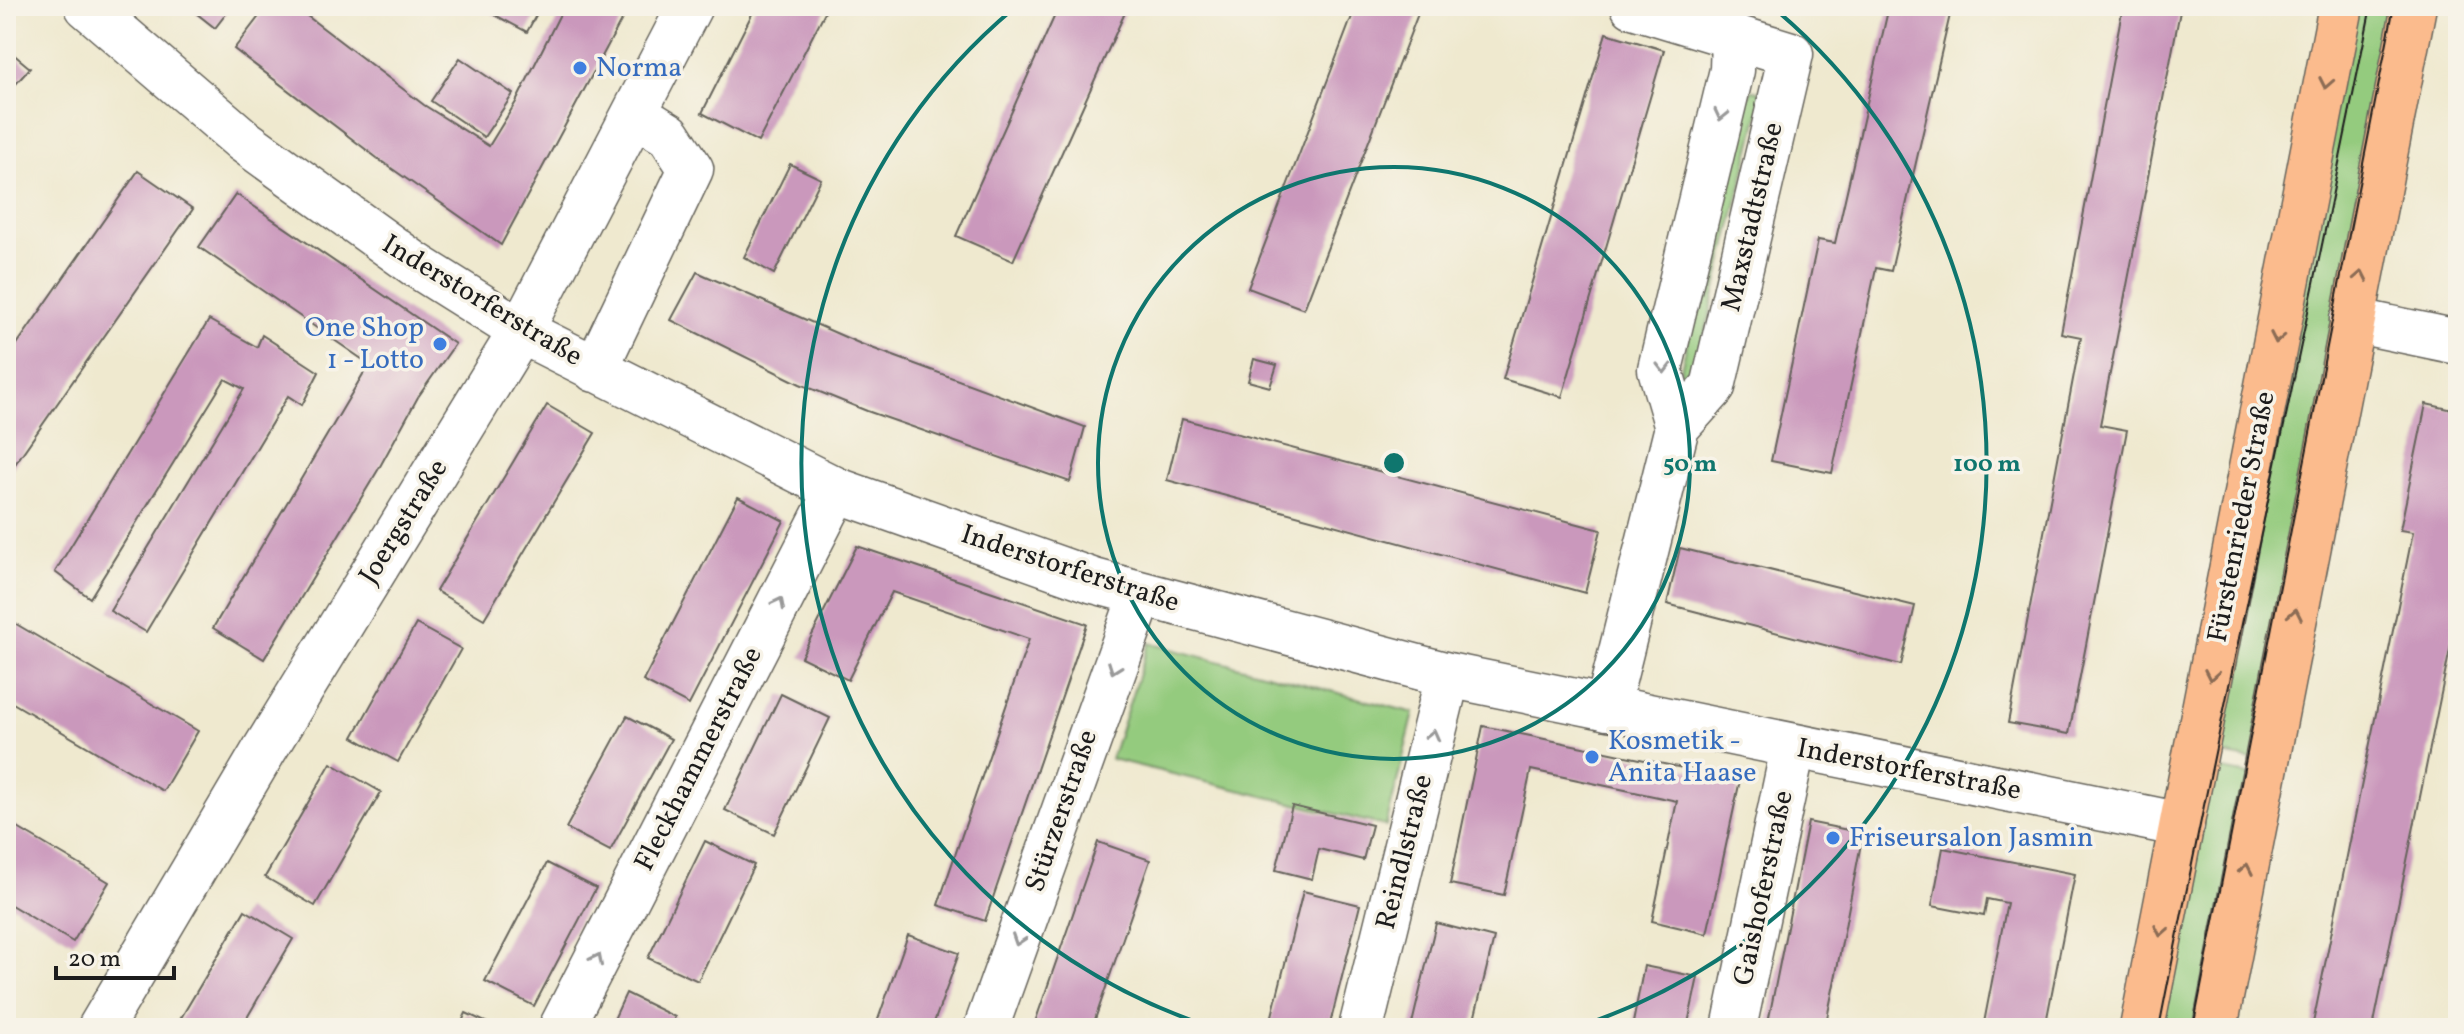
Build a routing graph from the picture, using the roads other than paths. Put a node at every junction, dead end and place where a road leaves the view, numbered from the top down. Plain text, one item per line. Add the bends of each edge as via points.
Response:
1 (87, 6) edge
2 (690, 6) edge
3 (1633, 6) edge
4 (2341, 6) edge
5 (2414, 6) edge
6 (1733, 38) junction
7 (635, 114) junction
8 (2352, 320) junction
9 (521, 331) junction
10 (2458, 342) edge
11 (595, 370) junction
12 (1677, 427) junction
13 (837, 490) junction
14 (1141, 595) junction
15 (1448, 675) junction
16 (1607, 708) junction
17 (1793, 748) junction
18 (2182, 825) junction
19 (100, 1028) edge
20 (561, 1028) edge
21 (986, 1028) edge
22 (1361, 1028) edge
23 (1734, 1028) edge
24 (2142, 1028) edge
25 (2215, 1028) edge

1 - 9 street, Inderstorferstraße via 252,147 416,265
2 - 7 street, Joergstraße
3 - 6 street, Maxstadtstraße
4 -> 18 main road, Fürstenrieder Straße
8 -> 5 main road
6 -> 12 street, Maxstadtstraße via 1732,70 1660,369
6 - 12 street, Maxstadtstraße via 1791,54 1713,387
7 - 9 street, Joergstraße
7 - 11 street via 669,135 691,169
8 - 10 street
25 -> 8 main road
9 - 11 street, Inderstorferstraße
9 - 19 street, Joergstraße
11 - 13 street, Inderstorferstraße
12 - 16 street, Maxstadtstraße
13 - 14 street, Inderstorferstraße
20 -> 13 street, Fleckhammerstraße
14 - 15 street, Inderstorferstraße
14 -> 21 street, Stürzerstraße
15 - 16 street, Inderstorferstraße
22 -> 15 street, Reindlstraße
16 - 17 street, Inderstorferstraße
17 - 18 street, Inderstorferstraße
17 - 23 street, Gaishoferstraße
18 -> 24 main road, Fürstenrieder Straße

